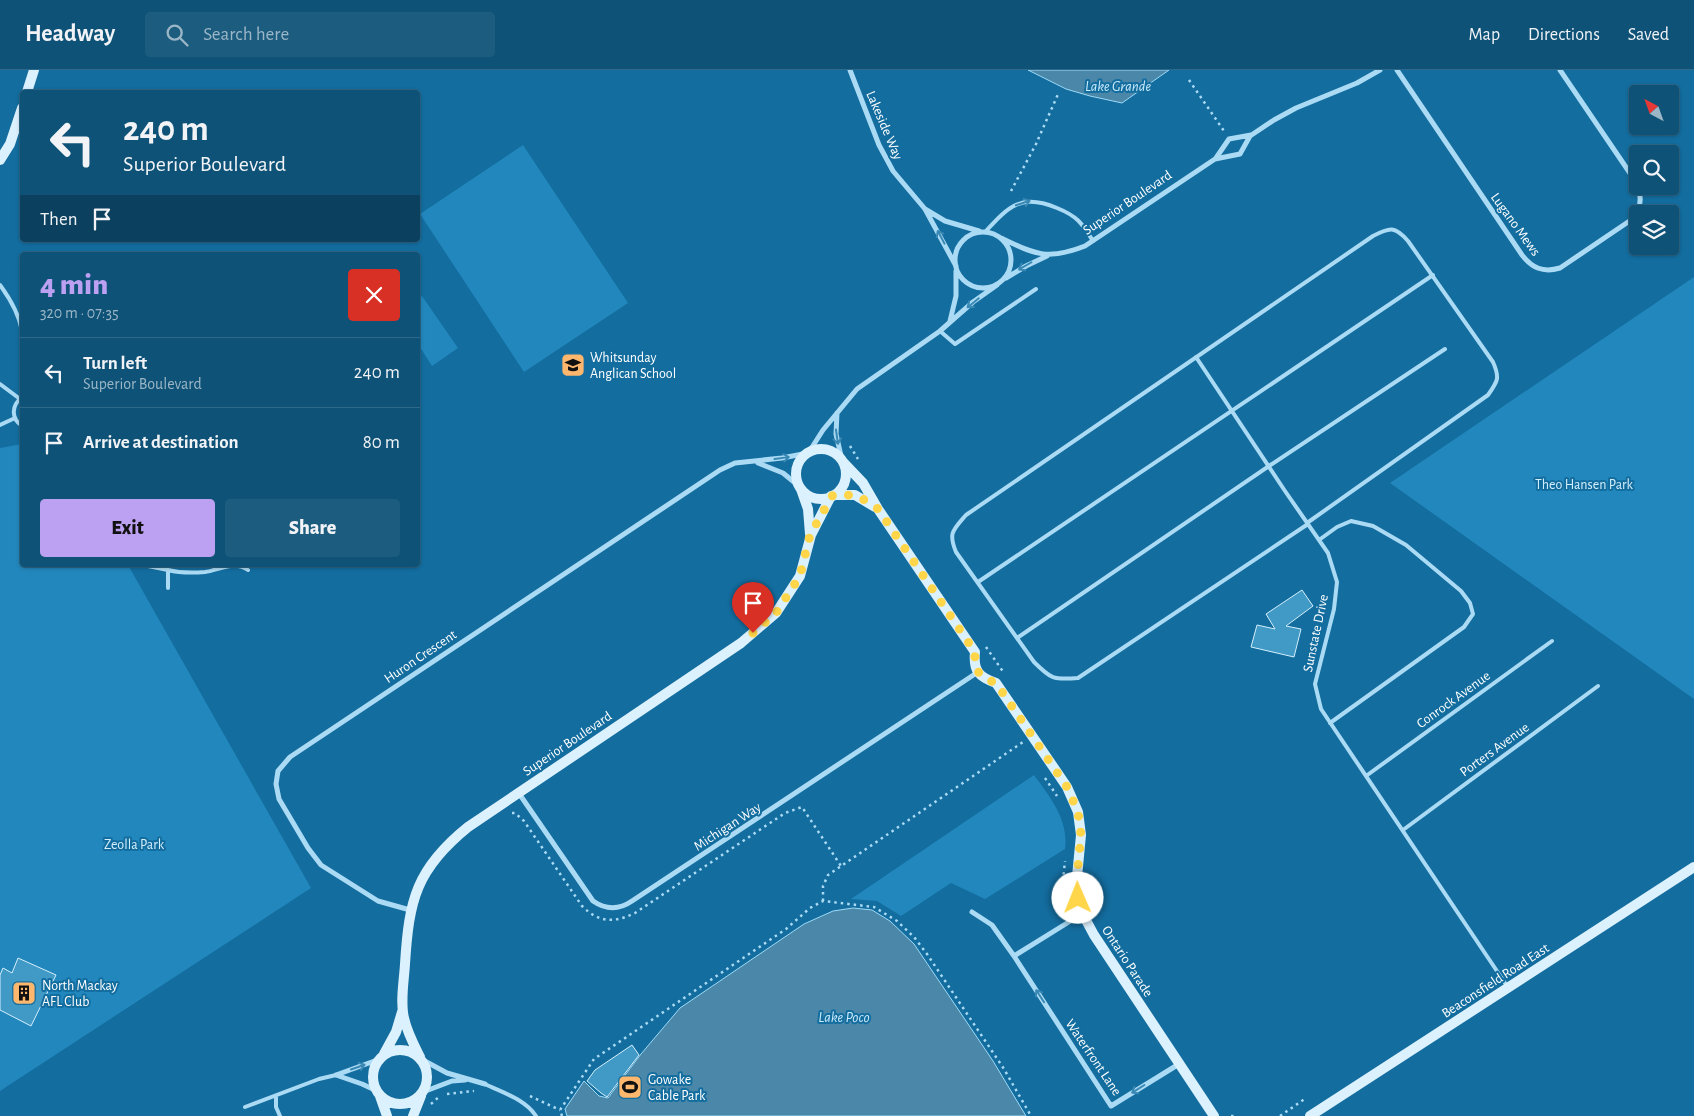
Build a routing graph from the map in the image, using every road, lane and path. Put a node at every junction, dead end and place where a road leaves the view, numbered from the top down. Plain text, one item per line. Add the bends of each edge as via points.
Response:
1 (34, 70) edge
2 (850, 70) edge
3 (1380, 70) edge
4 (1397, 70) edge
5 (1560, 70) edge
6 (1189, 80) dead end
7 (29, 90) edge
8 (1059, 92) dead end
9 (20, 114) edge
10 (1224, 131) dead end
11 (1252, 135) junction
12 (1215, 159) junction
13 (0, 160) edge
14 (1629, 173) edge
15 (1011, 191) dead end
16 (1640, 195) edge
17 (925, 209) junction
18 (984, 232) junction
19 (999, 237) junction
20 (1094, 241) junction
21 (1050, 255) junction
22 (956, 267) junction
23 (1432, 275) junction
24 (1000, 283) junction
25 (0, 285) edge
26 (1036, 289) dead end
27 (20, 318) edge
28 (950, 322) junction
29 (940, 331) junction
30 (1445, 349) dead end
31 (1196, 357) junction
32 (0, 384) edge
33 (20, 397) edge
34 (20, 399) edge
35 (1232, 411) junction
36 (838, 413) junction
37 (15, 418) junction
38 (20, 424) edge
39 (0, 425) edge
40 (836, 438) junction
41 (809, 452) junction
42 (842, 461) junction
43 (755, 462) junction
44 (861, 464) dead end
45 (1269, 466) junction
46 (801, 488) junction
47 (833, 496) junction
48 (878, 509) junction
49 (1308, 523) junction
50 (810, 535) junction
51 (1319, 540) junction
52 (153, 567) edge
53 (226, 567) edge
54 (241, 567) edge
55 (168, 570) junction
56 (248, 570) dead end
57 (978, 582) junction
58 (168, 588) dead end
59 (1017, 638) junction
60 (982, 641) dead end
61 (1552, 641) dead end
62 (978, 672) junction
63 (1004, 673) dead end
64 (1598, 686) dead end
65 (1330, 723) junction
66 (1032, 736) junction
67 (1366, 776) junction
68 (518, 792) junction
69 (506, 812) dead end
70 (1402, 830) junction
71 (842, 866) junction
72 (1694, 867) edge
73 (823, 901) junction
74 (410, 910) junction
75 (972, 912) dead end
76 (1083, 914) junction
77 (1014, 956) junction
78 (1509, 988) junction
79 (403, 1009) junction
80 (382, 1057) junction
81 (420, 1058) junction
82 (1179, 1063) junction
83 (336, 1075) junction
84 (473, 1081) junction
85 (485, 1084) joint
86 (422, 1092) junction
87 (379, 1093) junction
88 (276, 1096) junction
89 (1306, 1098) dead end
90 (245, 1107) dead end
91 (280, 1116) edge
92 (387, 1116) edge
93 (413, 1116) edge
94 (536, 1116) edge
95 (562, 1116) edge
96 (1031, 1116) edge
97 (1214, 1116) edge
98 (1280, 1116) edge
99 (1310, 1116) edge

1 - 7 street
2 - 17 street, Lakeside Way via 879,145 893,171
3 - 11 street, Superior Boulevard via 1284,114
4 - 16 street, Lugano Mews via 1522,255 1535,268 1547,271 1560,268 1630,220 1637,213
5 - 14 street, Lugano Mews
6 - 10 path
8 - 15 path
9 - 13 street via 10,144
11 - 12 street, Superior Boulevard via 1229,139
11 - 12 street, Superior Boulevard via 1240,154
12 - 20 street, Superior Boulevard
17 - 18 street, Lakeside Way via 945,221
22 -> 17 street, Lakeside Way
18 - 19 street
18 -> 20 lane via 1014,206 1034,200 1074,216
18 - 22 street via 972,234 962,241 956,251
19 - 21 street, Superior Boulevard
19 - 24 street via 1010,250 1012,261 1009,272
20 - 21 street, Superior Boulevard via 1075,250
21 -> 24 street, Superior Boulevard
22 - 24 street via 970,286 986,289
22 - 28 street via 956,296
23 - 31 lane via 1400,231 1387,228
23 - 35 lane
23 - 49 lane via 1493,362 1498,373 1496,383 1488,395
24 -> 28 street, Superior Boulevard
25 - 27 lane
26 - 29 lane via 955,344
28 - 29 street, Superior Boulevard
29 - 36 street, Superior Boulevard via 864,382
30 - 45 lane
31 - 35 lane, Sunstate Drive
31 - 57 lane via 966,515 954,528 951,539 956,552
32 - 33 lane
34 - 37 lane via 14,407
35 - 45 lane, Sunstate Drive
35 - 57 lane
36 -> 40 street
36 - 41 street, Superior Boulevard
37 - 38 lane
37 - 39 lane
40 - 42 street
40 - 44 path via 848,440
41 - 42 street via 830,450
43 -> 41 street, Huron Crescent
41 - 46 street via 797,468
42 - 47 street via 846,470 845,481
42 - 48 street via 863,484
43 - 46 street, Huron Crescent via 783,473
43 - 74 street, Huron Crescent via 730,465 713,474 324,734 290,758 278,771 279,799 321,865 378,901
45 - 49 lane, Sunstate Drive
45 - 59 lane
46 - 47 street via 812,497
46 - 50 street, Superior Boulevard via 808,509
47 - 48 street via 855,495
47 - 50 street, Superior Boulevard
48 - 62 street via 975,652 974,664
49 - 51 lane, Sunstate Drive
49 - 59 lane via 1078,678 1060,680 1048,676
50 - 68 street, Superior Boulevard via 800,576 776,613 741,643
51 - 65 lane, Sunstate Drive via 1328,553 1336,582 1334,609 1315,684 1321,709
51 - 65 lane via 1351,522 1373,526 1406,545 1461,591 1473,614 1464,627
52 - 55 lane
53 - 55 lane via 194,573
54 - 56 lane
55 - 58 lane
57 - 59 lane
60 - 63 path
61 - 67 lane, Conrock Avenue
62 - 66 street, Ontario Parade via 996,683
62 - 68 street, Michigan Way via 620,907 605,907 593,901
64 - 70 lane, Porters Avenue
65 - 67 lane, Sunstate Drive
66 - 71 path
66 - 76 street, Ontario Parade via 1067,787 1078,812 1081,835 1076,887
67 - 70 lane, Sunstate Drive
68 - 74 street, Superior Boulevard via 468,827 442,850 424,875
69 - 71 path via 515,813 524,820 582,906 590,914 604,919 616,920 635,913 785,813 802,807
70 - 78 lane, Sunstate Drive
71 - 73 path via 826,879
72 - 78 street, Beaconsfield Road East
73 - 95 path via 810,908 786,930 594,1059 560,1110
73 - 96 path via 874,907 914,937 1004,1070
74 - 79 street, Superior Boulevard
75 - 77 street, Waterfront Lane via 992,925
76 - 77 street
76 - 82 street, Ontario Parade
82 -> 77 street, Waterfront Lane via 1111,1106
78 - 99 street, Beaconsfield Road East
79 - 80 street, Superior Boulevard via 396,1032
79 - 81 street, Superior Boulevard
80 - 81 street via 392,1051 404,1050
83 -> 80 street
80 - 87 street via 373,1075
81 - 84 street via 442,1071
81 - 86 street via 428,1077
82 - 97 street, Ontario Parade
83 - 87 street
83 - 88 lane
84 - 85 street
84 - 86 street via 452,1081
85 - 94 lane via 522,1102
86 - 87 street via 410,1102 400,1104 389,1102
86 - 93 street
87 - 92 street
88 - 90 lane
88 - 91 lane
89 - 98 path

